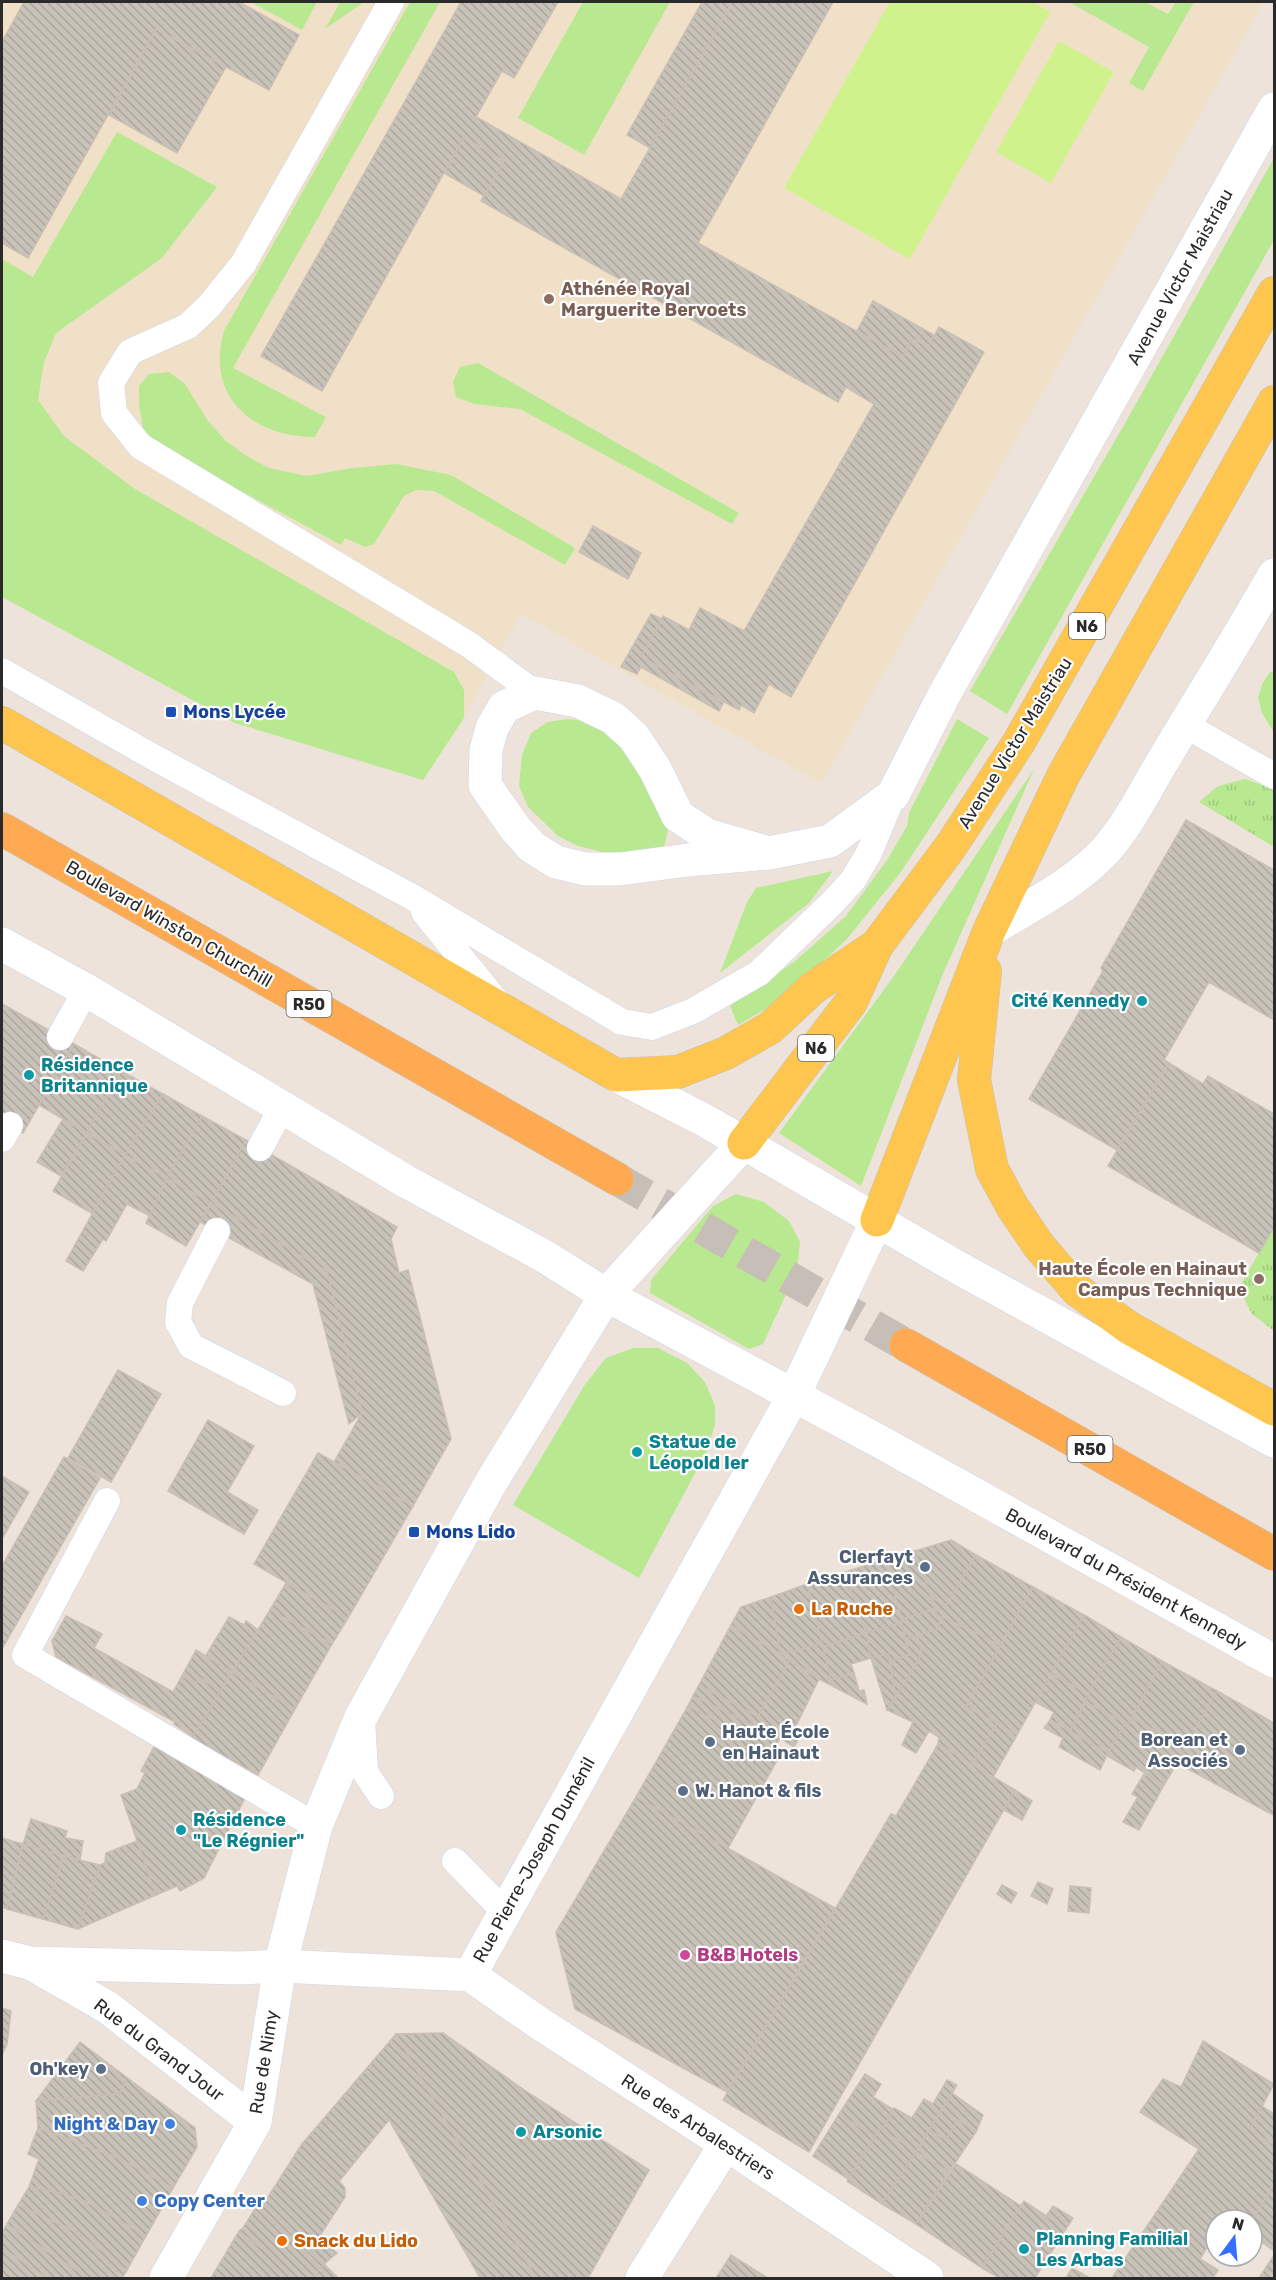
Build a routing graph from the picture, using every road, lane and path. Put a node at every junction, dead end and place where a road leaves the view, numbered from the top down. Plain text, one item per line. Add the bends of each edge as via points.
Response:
1 (391, 2) edge
2 (1275, 110) edge
3 (1275, 293) edge
4 (1275, 402) edge
5 (1275, 575) edge
6 (2, 671) edge
7 (535, 693) junction
8 (2, 723) edge
9 (1185, 726) junction
10 (1275, 776) edge
11 (892, 795) junction
12 (2, 830) edge
13 (769, 853) junction
14 (412, 897) junction
15 (989, 931) junction
16 (2, 944) edge
17 (877, 945) junction
18 (86, 990) junction
19 (504, 1011) junction
20 (60, 1037) dead end
21 (616, 1075) junction
22 (282, 1108) junction
23 (744, 1143) junction
24 (260, 1149) dead end
25 (617, 1179) tunnel mouth
26 (876, 1220) junction
27 (218, 1231) dead end
28 (606, 1295) junction
29 (906, 1345) tunnel mouth
30 (283, 1393) dead end
31 (794, 1395) junction
32 (1275, 1409) edge
33 (1275, 1441) edge
34 (107, 1501) dead end
35 (1275, 1554) edge
36 (1275, 1661) edge
37 (361, 1717) junction
38 (381, 1796) dead end
39 (316, 1826) junction
40 (455, 1861) dead end
41 (505, 1912) junction
42 (16, 1960) edge
43 (280, 1966) junction
44 (470, 1975) junction
45 (255, 2122) junction
46 (726, 2144) junction
47 (166, 2278) edge
48 (642, 2278) edge
49 (927, 2278) edge

1 - 7 lane via 243,264 188,326 130,351 111,383 114,412 140,446 468,644
2 - 11 street, Avenue Victor Maistriau via 944,694
3 - 17 main road, Avenue Victor Maistriau / N6 via 1019,742 951,846
4 - 15 main road via 1063,776
5 - 9 street
6 - 14 lane
7 - 13 street, Avenue Victor Maistriau via 578,701 613,718 634,736 656,769 678,816 707,835
7 - 13 street, Avenue Victor Maistriau via 504,707 492,728 486,750 485,785 532,847 556,862 585,869 620,869
8 - 19 main road
9 - 10 lane
9 - 15 street via 1133,815 1105,851 1075,878
11 - 13 street, Avenue Victor Maistriau via 830,841
11 - 14 lane via 869,853 853,880 833,902 759,973 693,1011 652,1027 622,1022
12 - 25 highway, Boulevard Winston Churchill / R50
14 - 19 lane
15 - 26 main road
15 - 32 main road via 974,1080 992,1169 1012,1206 1039,1246 1077,1290 1128,1327
16 - 18 street
17 - 21 main road via 813,988 770,1028 726,1053 678,1072
17 - 23 main road, Avenue Victor Maistriau / N6 via 851,1002
18 - 20 lane
18 - 22 street
19 - 21 main road
21 - 23 street
22 - 24 lane
22 - 28 street, Boulevard du Président Kennedy
23 - 26 street
23 - 28 street
26 - 31 street, Rue Pierre-Joseph Duménil
26 - 33 street
27 - 30 lane via 180,1303 178,1322 191,1346
28 - 31 street, Boulevard du Président Kennedy
28 - 37 street via 490,1484
29 - 35 highway, R50
31 - 36 street, Boulevard du Président Kennedy
31 - 41 street, Rue Pierre-Joseph Duménil
34 - 39 lane via 26,1655
37 - 38 lane via 365,1772
37 - 39 street
39 - 43 street
40 - 41 lane
41 - 44 street, Rue Pierre-Joseph Duménil
42 - 43 street, Rue du Grand Jour
42 - 45 street, Rue du Grand Jour via 107,2007
43 - 44 street, Rue Pierre-Joseph Duménil
43 - 45 street, Rue de Nimy
44 - 46 street, Rue des Arbalestriers
45 - 47 street, Rue de Nimy
46 - 48 street
46 - 49 street, Rue des Arbalestriers

